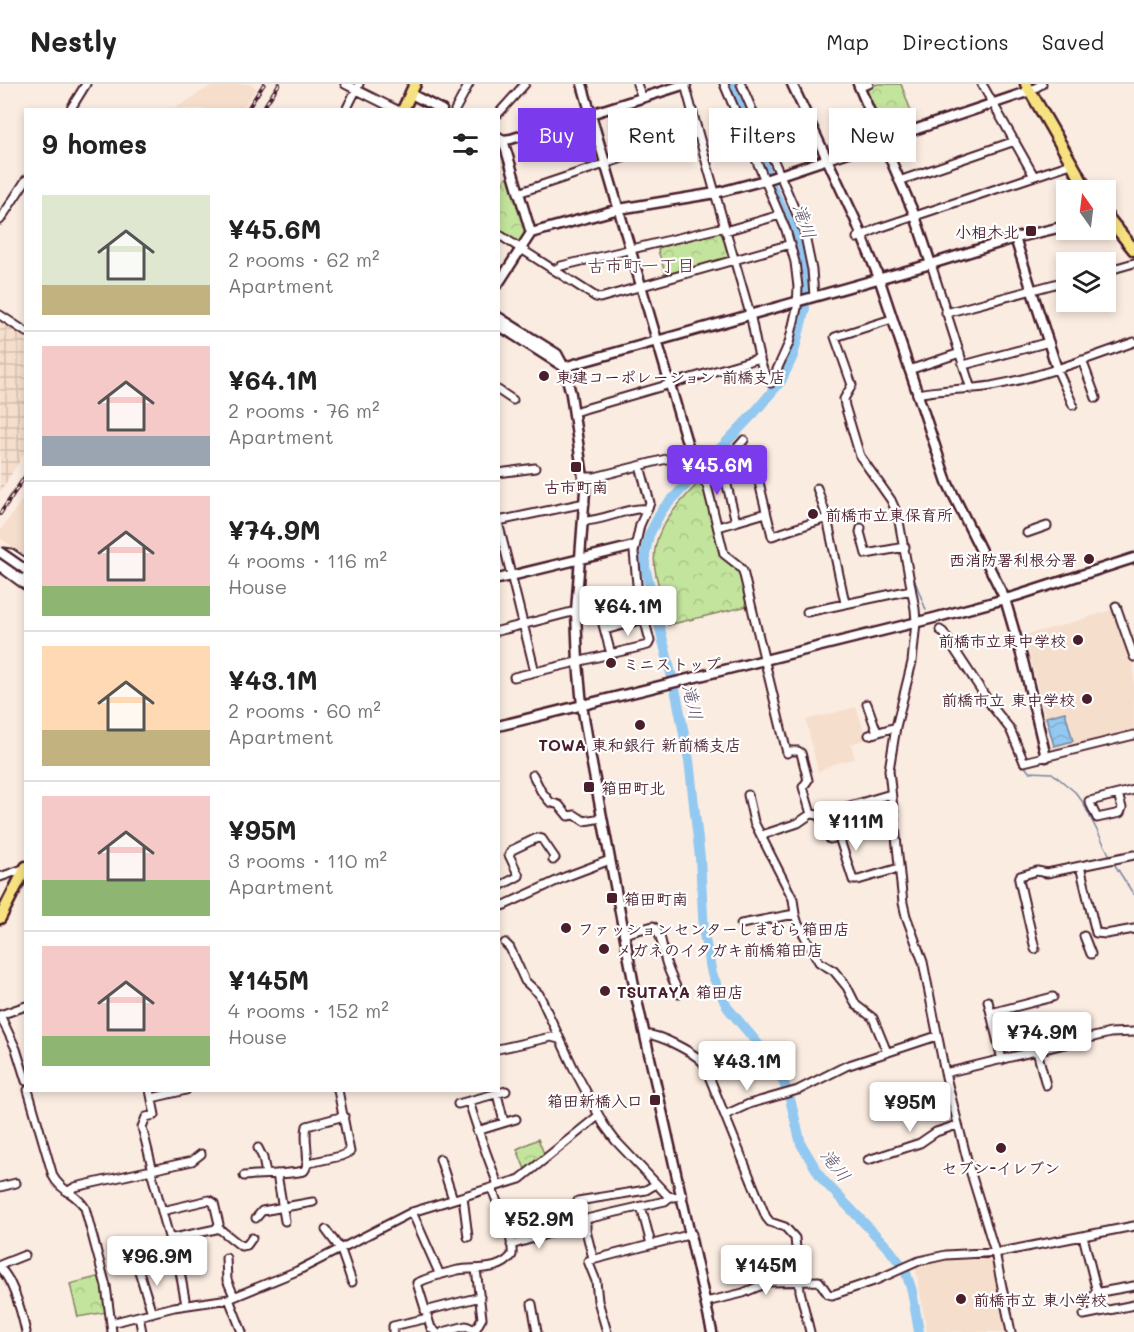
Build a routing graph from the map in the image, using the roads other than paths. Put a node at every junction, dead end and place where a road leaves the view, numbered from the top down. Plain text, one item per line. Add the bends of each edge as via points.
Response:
1 (86, 84) edge
2 (345, 84) edge
3 (468, 84) edge
4 (525, 84) edge
5 (582, 84) edge
6 (637, 84) edge
7 (685, 84) edge
8 (724, 84) edge
9 (741, 84) edge
10 (786, 84) edge
11 (792, 84) edge
12 (869, 84) edge
13 (982, 84) edge
14 (1042, 84) edge
15 (858, 86) edge
16 (358, 87) edge
17 (414, 87) edge
18 (1028, 88) edge
19 (642, 98) junction
20 (994, 104) junction
21 (71, 108) edge
22 (347, 108) edge
23 (394, 108) edge
24 (404, 108) edge
25 (440, 108) edge
26 (456, 108) edge
27 (590, 108) edge
28 (868, 108) edge
29 (500, 112) edge
30 (596, 113) edge
31 (596, 129) edge
32 (916, 129) edge
33 (698, 133) junction
34 (518, 134) edge
35 (501, 139) edge
36 (1015, 141) junction
37 (829, 158) edge
38 (824, 160) junction
39 (891, 162) edge
40 (605, 163) junction
41 (1071, 164) junction
42 (779, 175) junction
43 (1034, 176) junction
44 (765, 180) junction
45 (1081, 180) edge
46 (899, 181) junction
47 (24, 183) edge
48 (518, 193) junction
49 (716, 193) junction
50 (619, 208) junction
51 (780, 215) junction
52 (915, 216) junction
53 (0, 220) edge
54 (1056, 228) edge
55 (724, 229) junction
56 (1116, 229) edge
57 (531, 233) junction
58 (500, 235) edge
59 (859, 237) junction
60 (1015, 238) junction
61 (790, 244) junction
62 (521, 249) junction
63 (630, 249) junction
64 (1134, 250) edge
65 (734, 262) junction
66 (1134, 263) edge
67 (931, 264) junction
68 (1116, 268) edge
69 (554, 270) junction
70 (879, 278) junction
71 (500, 281) edge
72 (1056, 285) edge
73 (641, 287) junction
74 (1033, 291) junction
75 (813, 297) junction
76 (799, 300) junction
77 (946, 313) junction
78 (750, 314) junction
79 (0, 315) edge
80 (500, 317) edge
81 (892, 319) junction
82 (500, 326) edge
83 (24, 331) edge
84 (658, 340) junction
85 (1049, 342) junction
86 (1134, 342) edge
87 (960, 353) junction
88 (760, 358) junction
89 (1082, 360) junction
90 (964, 364) junction
91 (564, 367) junction
92 (1058, 369) junction
93 (909, 370) junction
94 (669, 384) junction
95 (971, 389) junction
96 (500, 391) edge
97 (917, 394) junction
98 (1096, 398) dead end
99 (513, 400) dead end
100 (1073, 405) dead end
101 (574, 412) junction
102 (744, 440) dead end
103 (690, 453) joint
104 (640, 465) junction
105 (535, 468) dead end
106 (760, 470) dead end
107 (500, 473) edge
108 (584, 477) junction
109 (701, 478) dead end
110 (817, 488) dead end
111 (585, 503) junction
112 (647, 509) junction
113 (766, 513) junction
114 (826, 518) junction
115 (500, 521) edge
116 (583, 521) junction
117 (736, 522) junction
118 (1047, 526) dead end
119 (718, 527) junction
120 (861, 528) dead end
121 (500, 530) edge
122 (1027, 533) dead end
123 (634, 546) junction
124 (905, 547) junction
125 (0, 552) edge
126 (1134, 558) edge
127 (0, 559) edge
128 (579, 560) junction
129 (24, 562) edge
130 (0, 567) edge
131 (24, 569) edge
132 (511, 576) junction
133 (24, 578) edge
134 (500, 579) edge
135 (24, 585) edge
136 (911, 590) junction
137 (638, 595) junction
138 (1005, 599) junction
139 (845, 603) junction
140 (598, 606) junction
141 (1116, 606) dead end
142 (576, 611) junction
143 (807, 612) dead end
144 (644, 620) junction
145 (916, 622) junction
146 (524, 624) junction
147 (1134, 629) edge
148 (500, 630) edge
149 (605, 630) junction
150 (940, 630) dead end
151 (1126, 632) junction
152 (611, 654) junction
153 (1134, 657) edge
154 (764, 660) junction
155 (578, 663) junction
156 (535, 672) junction
157 (514, 677) dead end
158 (867, 704) dead end
159 (582, 705) junction
160 (500, 726) edge
161 (896, 727) junction
162 (877, 732) junction
163 (869, 735) dead end
164 (1134, 735) edge
165 (1046, 757) junction
166 (533, 775) dead end
167 (1134, 790) edge
168 (891, 794) junction
169 (1118, 794) junction
170 (748, 795) dead end
171 (815, 814) junction
172 (602, 818) junction
173 (762, 835) junction
174 (1134, 855) edge
175 (553, 860) dead end
176 (610, 860) junction
177 (1080, 866) junction
178 (24, 868) edge
179 (899, 868) junction
180 (24, 870) edge
181 (0, 878) edge
182 (500, 885) edge
183 (500, 907) edge
184 (795, 914) junction
185 (0, 918) edge
186 (741, 924) dead end
187 (1134, 929) edge
188 (624, 934) junction
189 (1084, 936) dead end
190 (505, 943) dead end
191 (1035, 949) dead end
192 (1090, 954) dead end
193 (679, 994) dead end
194 (1053, 997) dead end
195 (988, 1001) dead end
196 (24, 1006) edge
197 (1, 1012) edge
198 (991, 1013) junction
199 (1134, 1032) edge
200 (645, 1035) junction
201 (937, 1036) junction
202 (560, 1039) junction
203 (500, 1048) edge
204 (1037, 1051) junction
205 (887, 1052) junction
206 (1002, 1060) junction
207 (945, 1073) junction
208 (24, 1075) edge
209 (1046, 1085) dead end
210 (506, 1091) dead end
211 (29, 1092) edge
212 (168, 1092) edge
213 (338, 1092) edge
214 (151, 1094) edge
215 (497, 1094) junction
216 (469, 1101) junction
217 (458, 1104) dead end
218 (725, 1115) junction
219 (344, 1116) junction
220 (598, 1116) junction
221 (516, 1119) dead end
222 (504, 1122) junction
223 (957, 1125) junction
224 (477, 1131) junction
225 (258, 1148) dead end
226 (201, 1154) dead end
227 (441, 1160) dead end
228 (868, 1160) dead end
229 (309, 1163) junction
230 (151, 1171) junction
231 (266, 1173) junction
232 (277, 1174) junction
233 (244, 1176) dead end
234 (16, 1183) dead end
235 (656, 1184) junction
236 (495, 1186) junction
237 (0, 1187) edge
238 (67, 1192) junction
239 (683, 1196) junction
240 (463, 1197) junction
241 (670, 1197) junction
242 (453, 1199) junction
243 (313, 1202) dead end
244 (578, 1202) dead end
245 (641, 1206) junction
246 (283, 1208) junction
247 (162, 1211) junction
248 (412, 1212) junction
249 (256, 1218) dead end
250 (285, 1221) dead end
251 (1134, 1226) edge
252 (217, 1227) junction
253 (326, 1230) dead end
254 (550, 1233) dead end
255 (692, 1234) junction
256 (1083, 1236) junction
257 (468, 1237) dead end
258 (252, 1238) dead end
259 (651, 1244) junction
260 (511, 1245) junction
261 (340, 1250) junction
262 (995, 1252) junction
263 (25, 1255) dead end
264 (226, 1258) dead end
265 (593, 1258) junction
266 (179, 1266) dead end
267 (0, 1267) edge
268 (138, 1269) dead end
269 (476, 1269) junction
270 (440, 1275) junction
271 (800, 1281) junction
272 (352, 1282) dead end
273 (1134, 1286) edge
274 (1097, 1292) junction
275 (480, 1297) junction
276 (231, 1298) junction
277 (706, 1302) junction
278 (532, 1304) dead end
279 (186, 1305) junction
280 (1134, 1305) edge
281 (152, 1313) junction
282 (1095, 1313) junction
283 (427, 1314) junction
284 (1084, 1315) dead end
285 (139, 1316) junction
286 (111, 1323) junction
287 (474, 1331) edge
288 (26, 1332) edge
289 (112, 1332) edge
290 (142, 1332) edge
291 (242, 1332) edge
292 (393, 1332) edge
293 (436, 1332) edge
294 (443, 1332) edge
295 (537, 1332) edge
296 (607, 1332) edge
297 (710, 1332) edge
298 (810, 1332) edge
299 (1011, 1332) edge

1 - 21 street
2 - 16 street
3 - 26 street
4 - 29 street
5 - 27 street
6 - 19 street
7 - 19 street
7 - 33 street
8 - 44 street
9 - 42 street
10 - 38 street
11 - 38 street
12 - 15 street
13 - 20 street
14 - 18 street
15 - 28 street
16 - 22 street
16 - 23 street
17 - 24 main road
17 - 25 street
18 - 20 street
18 - 41 main road
19 - 30 street
20 - 32 street
20 - 36 street
31 - 40 street
33 - 40 street
33 - 49 street
34 - 35 street
35 - 48 street
36 - 43 street
36 - 46 street
37 - 38 street
38 - 42 street
38 - 59 street
39 - 46 street
40 - 48 street
40 - 50 street
41 - 43 street
41 - 45 main road
42 - 44 street
42 - 75 street via 808,246
43 - 52 street
44 - 49 street
44 - 51 street
46 - 52 street
47 - 53 street
48 - 57 street
49 - 50 street
49 - 55 street
50 - 57 street
50 - 63 street
51 - 55 street
51 - 61 street
52 - 59 street
52 - 67 street
54 - 60 street
55 - 63 street
55 - 65 street
56 - 64 main road
57 - 62 street
58 - 62 street
59 - 70 street
60 - 67 street
60 - 74 street
61 - 65 street
61 - 76 street
62 - 69 street
62 - 71 street
63 - 69 street
63 - 73 street
65 - 73 street
65 - 78 street
66 - 68 street
67 - 70 street
67 - 77 street
69 - 73 street via 598,298
70 - 75 street
70 - 81 street
72 - 74 street
73 - 84 street
74 - 77 street
74 - 85 street
75 - 76 street
76 - 78 street
76 - 88 street via 789,343 771,383
77 - 87 street
78 - 84 street
78 - 88 street
79 - 83 street
80 - 91 street via 553,352
81 - 93 street
81 - 124 street via 835,337 852,385 844,399 860,456 891,500
82 - 91 street
84 - 91 street
84 - 94 street
85 - 90 street
85 - 92 street
86 - 89 street
87 - 90 street
87 - 93 street
88 - 94 street
89 - 92 street
89 - 98 street
90 - 95 street
91 - 101 street
92 - 95 street
92 - 100 street
93 - 97 street
94 - 101 street
94 - 103 street
95 - 97 street
96 - 99 street
97 - 138 street via 950,488
101 - 108 street
102 - 117 street via 722,465
103 - 104 street
104 - 108 street
104 - 112 street via 650,503
105 - 107 street
106 - 113 street via 757,474
108 - 111 street
109 - 119 street via 707,485
110 - 114 street
111 - 115 street
111 - 116 street
112 - 116 street
112 - 123 street
113 - 114 street via 772,536
113 - 117 street
114 - 139 street
116 - 128 street
117 - 119 street
118 - 122 street
119 - 154 street via 726,557 743,571
120 - 124 street via 866,554
121 - 132 street
123 - 128 street
123 - 137 street
124 - 136 street
125 - 131 street, bridge
126 - 138 street
127 - 129 street via 4,552 9,552
127 - 133 street
128 - 132 street
128 - 142 street
130 - 135 street
132 - 134 street
132 - 146 street
136 - 139 street
136 - 145 street
137 - 140 street
137 - 144 street
138 - 145 street
138 - 165 street
139 - 143 street
140 - 142 street
140 - 149 street
141 - 151 street
142 - 146 street
142 - 155 street
144 - 149 street
144 - 152 street via 648,645
145 - 154 street
145 - 161 street via 909,675
146 - 148 street
146 - 156 street
147 - 151 street
149 - 152 street
150 - 165 street via 1010,729 1024,762
151 - 153 street
152 - 155 street
154 - 159 street
154 - 171 street via 787,752 801,753 808,780 803,787
155 - 156 street
155 - 159 street
156 - 157 street
158 - 162 street
159 - 160 street
159 - 172 street
161 - 162 street
161 - 168 street via 889,761
162 - 163 street
164 - 165 street
166 - 172 street via 550,802 559,805 568,816 575,815 584,821
167 - 169 street
168 - 171 street
168 - 179 street
169 - 169 street via 1089,801 1097,818 1120,813
170 - 173 street via 754,822
171 - 173 street
171 - 179 street via 830,839 840,840 853,880
172 - 176 street
173 - 184 street via 793,899
174 - 177 street
175 - 182 street via 542,838 537,838 512,850 509,855 519,876
176 - 183 street
176 - 188 street
177 - 187 street via 1096,933
177 - 191 street via 1047,873 1037,871 1019,878
178 - 181 street
179 - 201 street via 904,910 923,962
180 - 185 main road
184 - 186 street
184 - 205 street via 819,962 834,971 856,1005 873,1018
188 - 193 street via 655,926
188 - 200 street
189 - 192 street
190 - 202 street via 525,981 539,994
194 - 198 street
195 - 198 street
196 - 197 street
197 - 208 street
198 - 206 street
199 - 204 street via 1110,1033
200 - 218 street via 657,1036 703,1061
200 - 239 street
201 - 205 street
201 - 207 street
202 - 203 street via 551,1037
202 - 220 street
204 - 206 street
204 - 209 street
205 - 218 street
206 - 207 street
207 - 223 street
210 - 215 street
211 - 238 street via 53,1176
212 - 214 street
213 - 219 street
214 - 230 street via 155,1115 146,1117 142,1127
215 - 216 street
215 - 222 street
216 - 217 street
216 - 224 street
218 - 271 street via 766,1217 785,1227 795,1238
219 - 229 street via 307,1126 304,1138
219 - 229 street via 350,1152
220 - 235 street
220 - 236 street via 525,1176
221 - 222 street
222 - 224 street
223 - 228 street via 920,1143
223 - 262 street
224 - 236 street
225 - 231 street
226 - 230 street via 192,1161
227 - 242 street
229 - 232 street via 304,1171
230 - 238 street
230 - 247 street
231 - 232 street
231 - 233 street
232 - 246 street
234 - 237 street
235 - 241 street
235 - 244 street via 646,1190
236 - 240 street
236 - 260 street
238 - 286 street via 85,1208 106,1286
239 - 241 street
239 - 255 street
240 - 242 street
240 - 257 street
241 - 245 street
242 - 248 street
243 - 246 street
245 - 259 street
245 - 265 street via 586,1219
246 - 249 street via 262,1212
246 - 250 street
247 - 252 street via 169,1237
247 - 252 street via 209,1200 214,1203
248 - 261 street
248 - 270 street
251 - 256 street
252 - 258 street via 241,1246
253 - 261 street
254 - 260 street
255 - 259 street
255 - 277 street
256 - 262 street
256 - 274 street
259 - 265 street
260 - 269 street via 512,1256 504,1264
261 - 272 street
261 - 276 street
262 - 271 street via 946,1255 909,1264 830,1296 819,1281
262 - 299 street
263 - 267 street
264 - 276 street
265 - 296 street via 588,1262
266 - 279 street
267 - 288 street
268 - 281 street
269 - 270 street
269 - 275 street
270 - 283 street via 417,1283
271 - 277 street via 769,1282
271 - 298 street
273 - 274 street
274 - 282 street via 1092,1298
275 - 283 street
275 - 287 street via 482,1318
276 - 279 street
276 - 291 street
277 - 297 street
278 - 295 street
279 - 281 street
280 - 282 street
281 - 285 street
282 - 284 street
283 - 292 street via 393,1327
283 - 293 street
285 - 286 street
285 - 290 street
286 - 289 street
287 - 294 street via 466,1326

